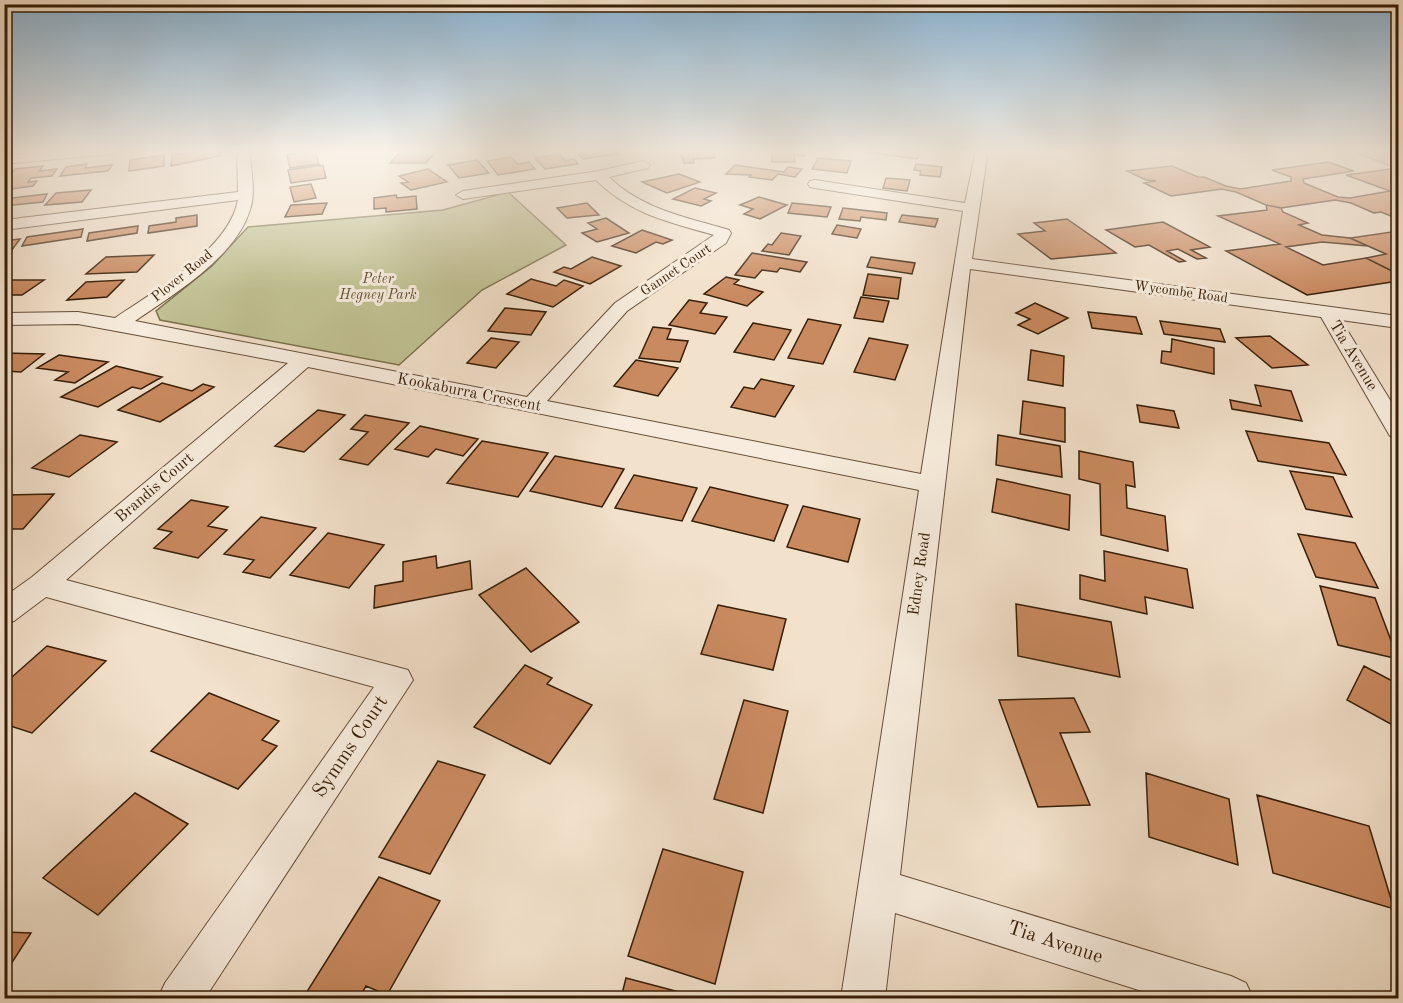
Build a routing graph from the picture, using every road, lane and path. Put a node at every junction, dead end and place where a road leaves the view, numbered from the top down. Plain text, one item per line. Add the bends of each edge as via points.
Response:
1 (230, 197) edge
2 (245, 197) edge
3 (624, 197) edge
4 (897, 197) edge
5 (972, 197) edge
6 (969, 208) junction
7 (4, 225) edge
8 (964, 263) junction
9 (1326, 312) junction
10 (4, 320) edge
11 (1398, 322) edge
12 (119, 324) junction
13 (304, 360) junction
14 (531, 406) junction
15 (1398, 431) edge
16 (932, 484) junction
17 (42, 585) junction
18 (4, 613) edge
19 (878, 888) junction
20 (180, 999) edge
21 (863, 999) edge
22 (1231, 999) edge

1 - 7 street
2 - 12 street, Plover Road via 237,225 210,256
3 - 14 street, Gannet Court via 644,209 723,233 720,240 621,307
4 - 6 street
5 - 6 street, Edney Road
6 - 8 street, Edney Road
8 - 9 street, Wycombe Road
8 - 16 street, Edney Road
9 - 11 street, Wycombe Road
9 - 15 street, Tia Avenue
10 - 12 street, Kookaburra Crescent via 78,318
12 - 13 street, Kookaburra Crescent
13 - 14 street, Kookaburra Crescent
13 - 17 street, Brandis Court
14 - 16 street, Kookaburra Crescent
16 - 19 street, Edney Road
17 - 18 street, Brandis Court
17 - 20 street, Symms Court via 397,680
19 - 21 street, Edney Road
19 - 22 street, Tia Avenue

